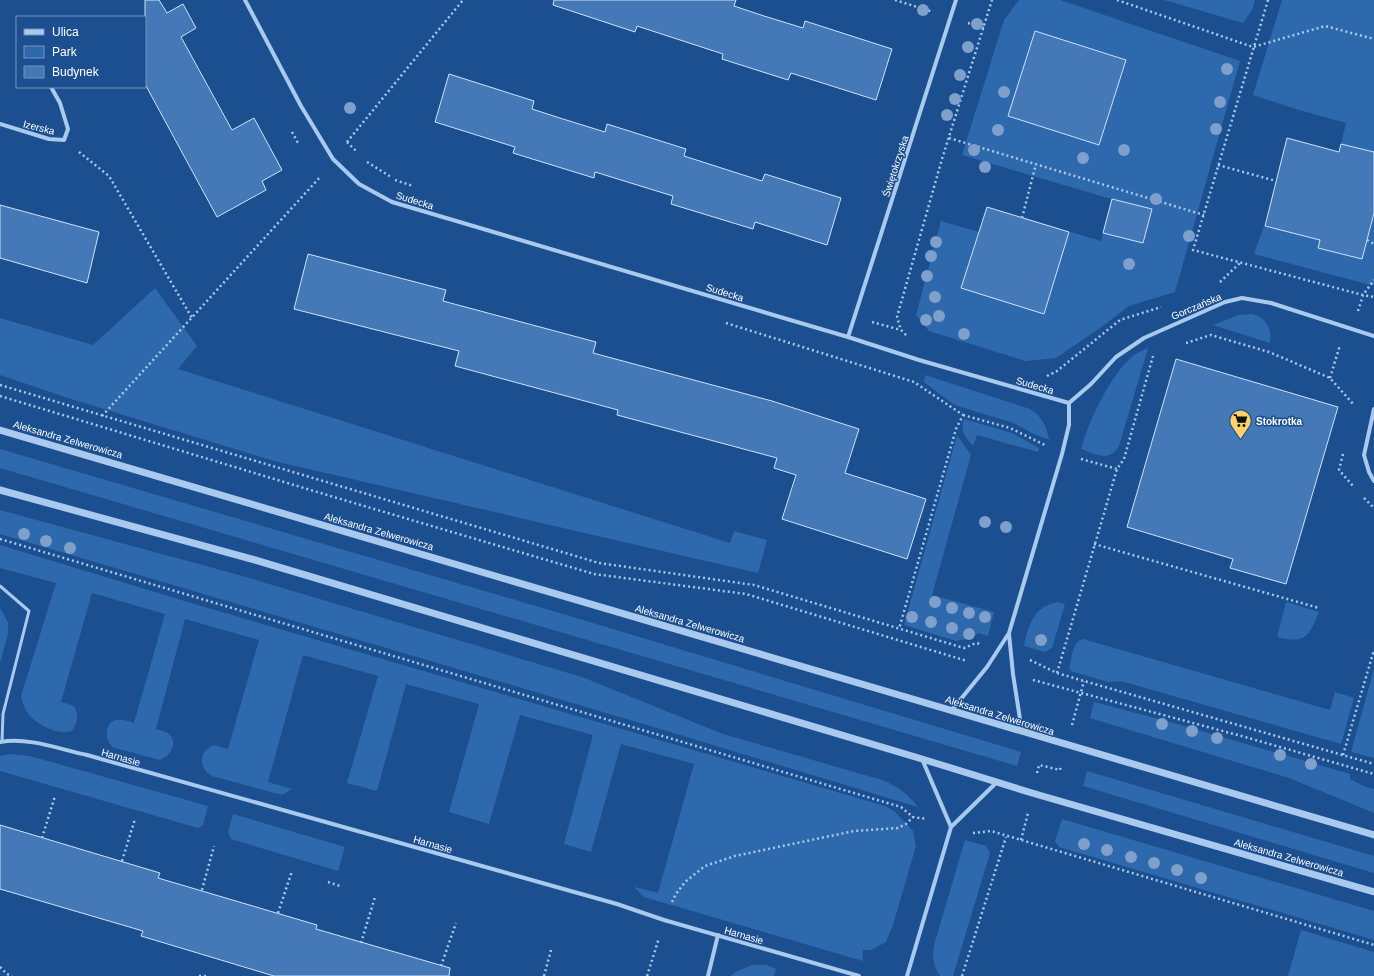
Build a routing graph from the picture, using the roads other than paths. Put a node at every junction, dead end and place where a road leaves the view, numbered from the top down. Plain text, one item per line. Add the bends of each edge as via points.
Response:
1 (245, 0) edge
2 (956, 0) edge
3 (52, 88) edge
4 (0, 124) edge
5 (1374, 336) edge
6 (848, 337) junction
7 (1069, 403) junction
8 (1374, 408) edge
9 (0, 430) edge
10 (1374, 481) edge
11 (0, 490) edge
12 (0, 586) edge
13 (1009, 633) junction
14 (951, 711) junction
15 (1022, 732) junction
16 (1, 741) edge
17 (922, 759) junction
18 (997, 782) junction
19 (951, 827) junction
20 (1374, 835) edge
21 (1374, 892) edge
22 (718, 935) junction
23 (708, 976) edge
24 (859, 976) edge
25 (907, 976) edge

1 - 6 street, Sudecka via 301,106 333,159 359,184 392,202
2 - 6 street, Świętokrzyska
3 - 4 street, Izerska via 60,103 68,129 64,140 49,139
5 - 7 street, Gorczańska via 1271,303 1242,298 1224,302 1144,338 1116,356 1091,384
6 - 7 street, Sudecka
7 - 13 street via 1069,425 1062,454
8 - 10 street via 1364,455
9 - 14 street, Aleksandra Zelwerowicza
11 - 17 street, Aleksandra Zelwerowicza via 255,560
12 - 16 lane via 30,611 3,714
13 - 14 street via 987,667
13 - 15 street
14 - 15 street, Aleksandra Zelwerowicza
15 - 20 street, Aleksandra Zelwerowicza
16 - 22 street, Harnasie via 42,744 87,756 617,904
17 - 18 street, Aleksandra Zelwerowicza
17 - 19 street
18 - 19 street
18 - 21 street, Aleksandra Zelwerowicza
19 - 25 street
22 - 23 street
22 - 24 street, Harnasie

